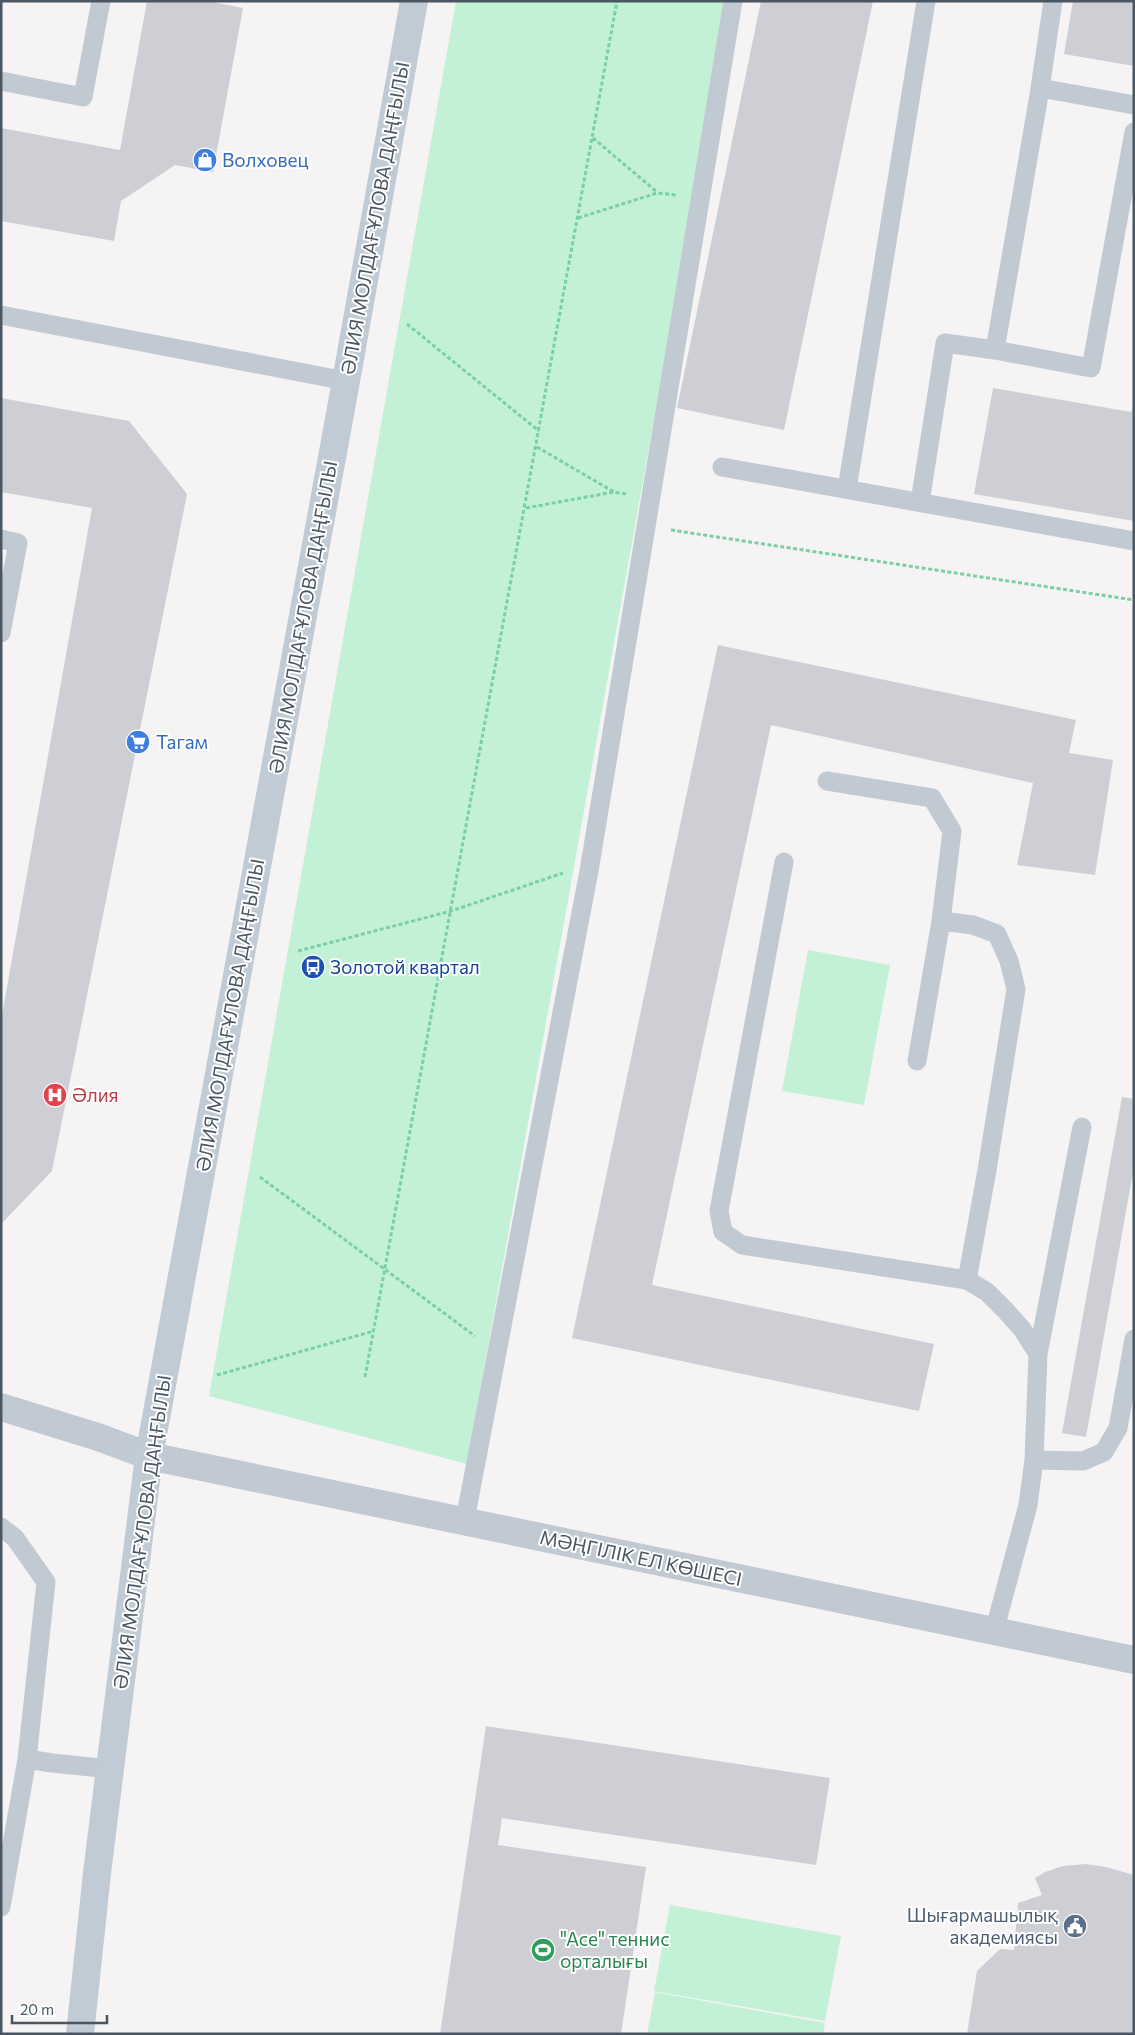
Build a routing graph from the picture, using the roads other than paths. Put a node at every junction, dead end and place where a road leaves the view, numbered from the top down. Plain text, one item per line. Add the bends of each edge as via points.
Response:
1 (101, 1) edge
2 (414, 1) edge
3 (733, 1) edge
4 (926, 1) edge
5 (1053, 1) edge
6 (1, 81) edge
7 (1040, 88) junction
8 (1134, 105) edge
9 (1134, 132) edge
10 (1, 315) edge
11 (995, 350) junction
12 (346, 381) junction
13 (722, 467) dead end
14 (848, 489) junction
15 (920, 502) junction
16 (1, 539) edge
17 (1134, 541) edge
18 (1, 633) edge
19 (828, 781) dead end
20 (784, 862) dead end
21 (941, 921) junction
22 (917, 1061) dead end
23 (1082, 1127) dead end
24 (967, 1280) junction
25 (1134, 1339) edge
26 (1038, 1354) junction
27 (1, 1407) edge
28 (148, 1456) junction
29 (1034, 1460) junction
30 (465, 1520) junction
31 (1, 1526) edge
32 (994, 1632) junction
33 (1134, 1660) edge
34 (27, 1758) junction
35 (110, 1768) junction
36 (1, 1907) edge
37 (80, 2034) edge

1 - 6 lane via 83,97
2 - 12 main road, ӘЛИЯ МОЛДАҒҰЛОВА ДАҢҒЫЛЫ
3 - 30 lane via 590,864
4 - 14 lane
5 - 7 lane
7 - 8 lane
7 - 11 lane
9 - 11 lane via 1091,368
10 - 12 lane
11 - 15 lane via 945,343
12 - 28 main road, ӘЛИЯ МОЛДАҒҰЛОВА ДАҢҒЫЛЫ
13 - 14 lane
14 - 15 lane
15 - 17 lane
16 - 18 lane via 18,543
19 - 21 lane via 932,798 952,831
20 - 24 lane via 719,1211 723,1232 742,1245
21 - 22 lane
21 - 24 lane via 974,925 997,934 1009,961 1016,989
23 - 26 lane
24 - 26 lane via 987,1292 1005,1310
25 - 29 lane via 1118,1428 1104,1452 1083,1461
26 - 29 lane
27 - 28 street, МӘҢГІЛІК ЕЛ КӨШЕСІ via 98,1436
28 - 30 street, МӘҢГІЛІК ЕЛ КӨШЕСІ
28 - 35 main road, ӘЛИЯ МОЛДАҒҰЛОВА ДАҢҒЫЛЫ
29 - 32 lane via 1028,1505
30 - 32 street, МӘҢГІЛІК ЕЛ КӨШЕСІ
31 - 34 lane via 15,1538 46,1582
32 - 33 street, МӘҢГІЛІК ЕЛ КӨШЕСІ
34 - 35 lane
34 - 36 lane
35 - 37 main road, ӘЛИЯ МОЛДАҒҰЛОВА ДАҢҒЫЛЫ

